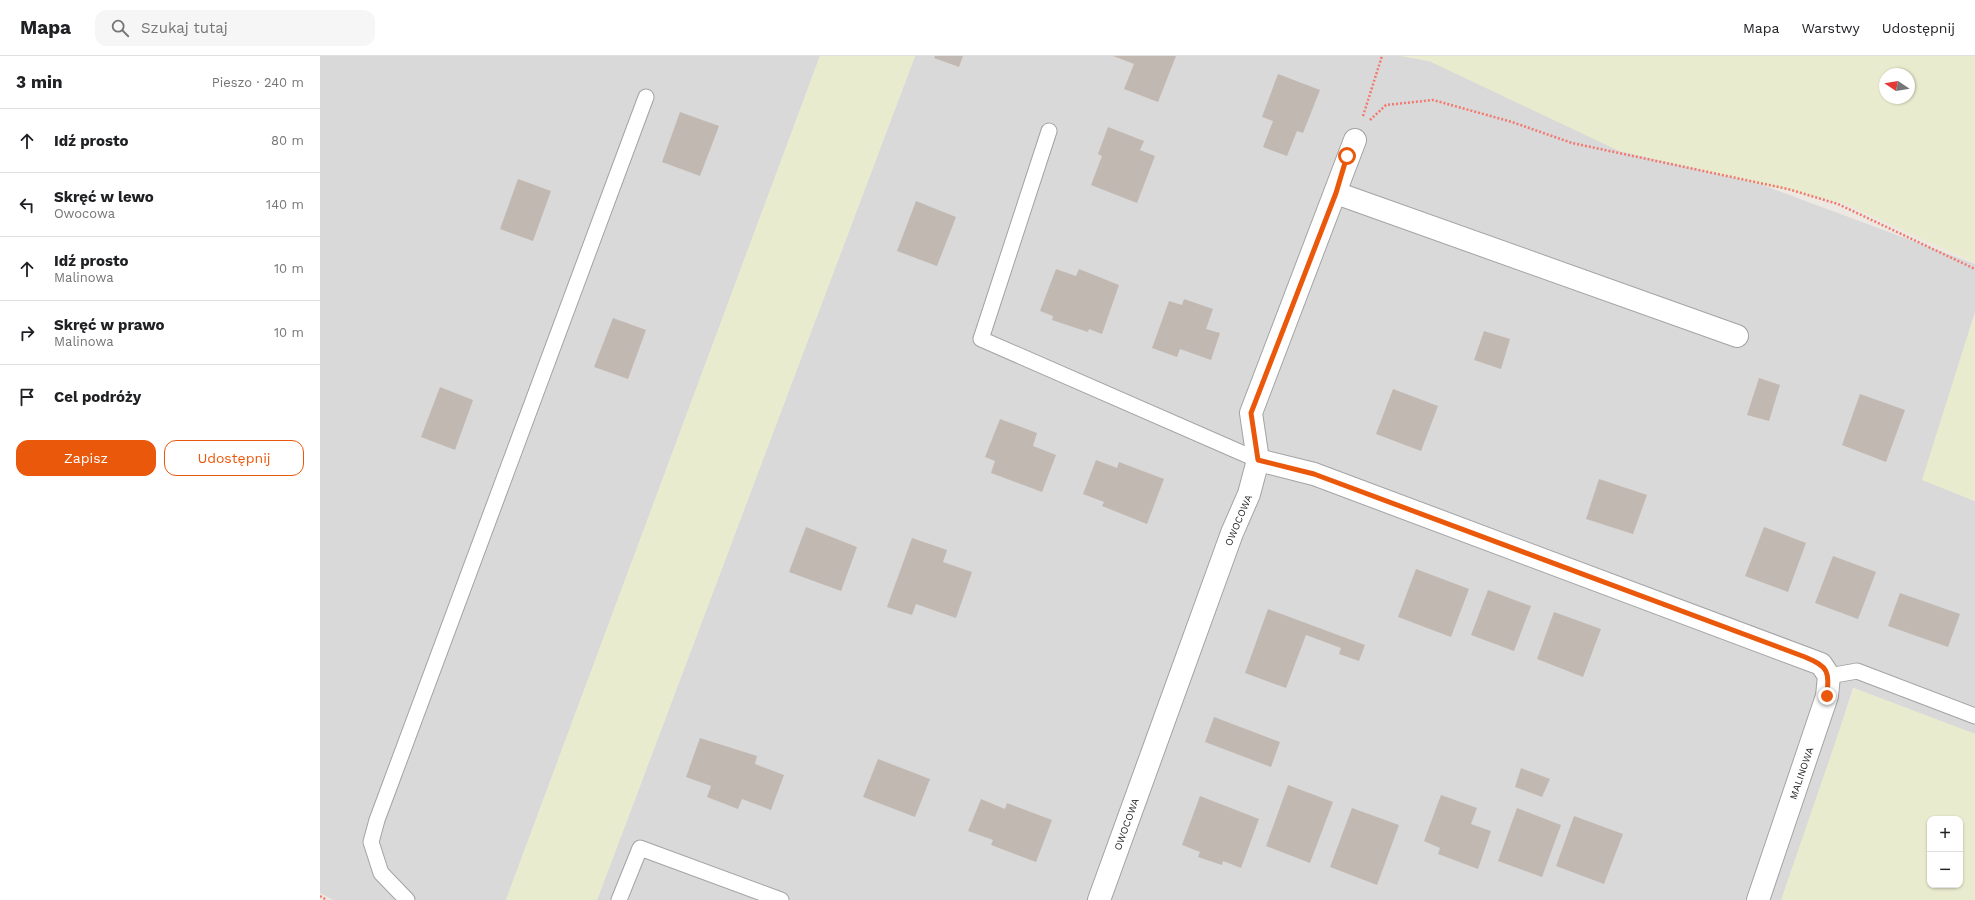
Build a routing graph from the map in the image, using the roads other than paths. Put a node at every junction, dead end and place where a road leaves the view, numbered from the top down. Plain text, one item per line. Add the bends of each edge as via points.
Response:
1 (646, 97) dead end
2 (1049, 131) dead end
3 (1355, 140) road end
4 (1336, 193) junction
5 (1736, 336) dead end
6 (1258, 460) junction
7 (1828, 676) junction
8 (1975, 716) edge
9 (407, 900) edge
10 (618, 900) edge
11 (780, 900) edge
12 (1099, 900) edge
13 (1758, 900) edge

1 - 9 lane via 371,842 381,873
2 - 6 lane via 981,338
3 - 4 street via 1347,156
4 - 5 street
4 - 6 street via 1251,413
6 - 7 street via 1314,474 1805,657 1821,664
6 - 12 street, OWOCOWA via 1249,494 1232,533
7 - 8 lane via 1858,671
7 - 13 street, MALINOWA via 1827,696
10 - 11 lane via 640,848

